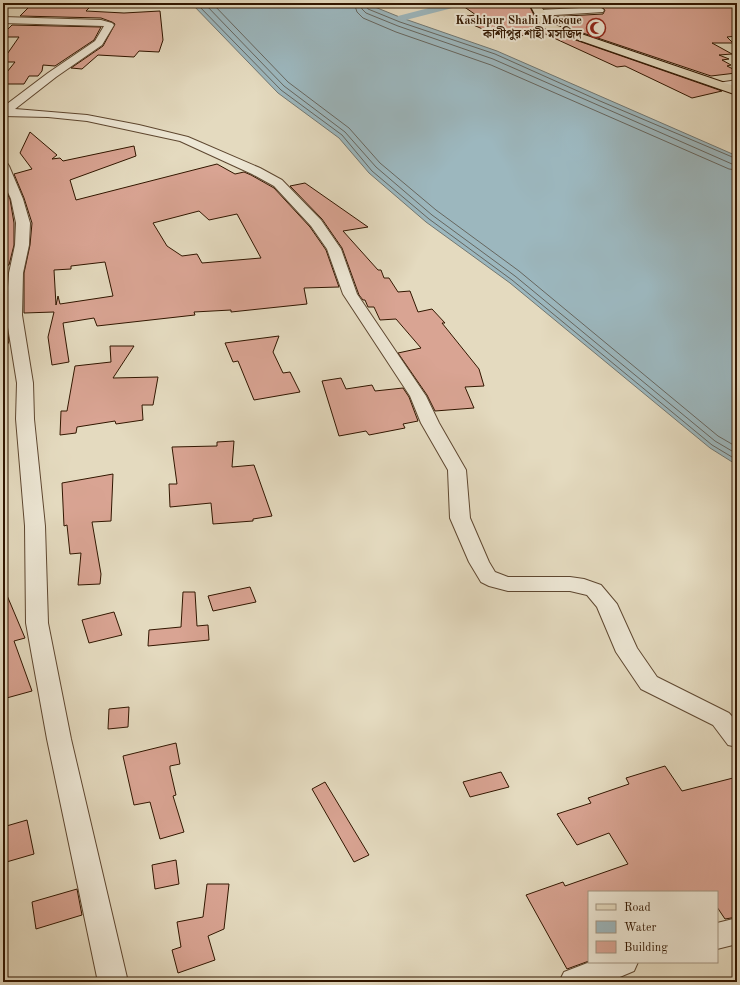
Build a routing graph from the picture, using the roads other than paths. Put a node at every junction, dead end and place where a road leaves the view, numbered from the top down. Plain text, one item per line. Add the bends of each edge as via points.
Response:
1 (537, 8) edge
2 (600, 10) dead end
3 (3, 20) edge
4 (737, 83) edge
5 (722, 85) junction
6 (737, 92) edge
7 (4, 113) edge
8 (3, 166) edge
9 (737, 738) edge
10 (737, 931) edge
11 (718, 936) edge
12 (622, 963) edge
13 (113, 982) edge
14 (574, 982) edge

1 - 2 street
1 - 5 main road via 548,26
3 - 7 street via 109,25 98,43
4 - 5 street
5 - 6 main road
7 - 9 street via 87,118 184,139 278,183 321,229 334,249 350,294 418,396 430,424 457,470 460,518 479,562 488,576 508,584 570,584 594,590 606,604 627,652 649,683 721,719
8 - 13 street via 22,223 14,315 25,383 25,418 35,526 37,623 59,739
10 - 11 street
12 - 14 street

